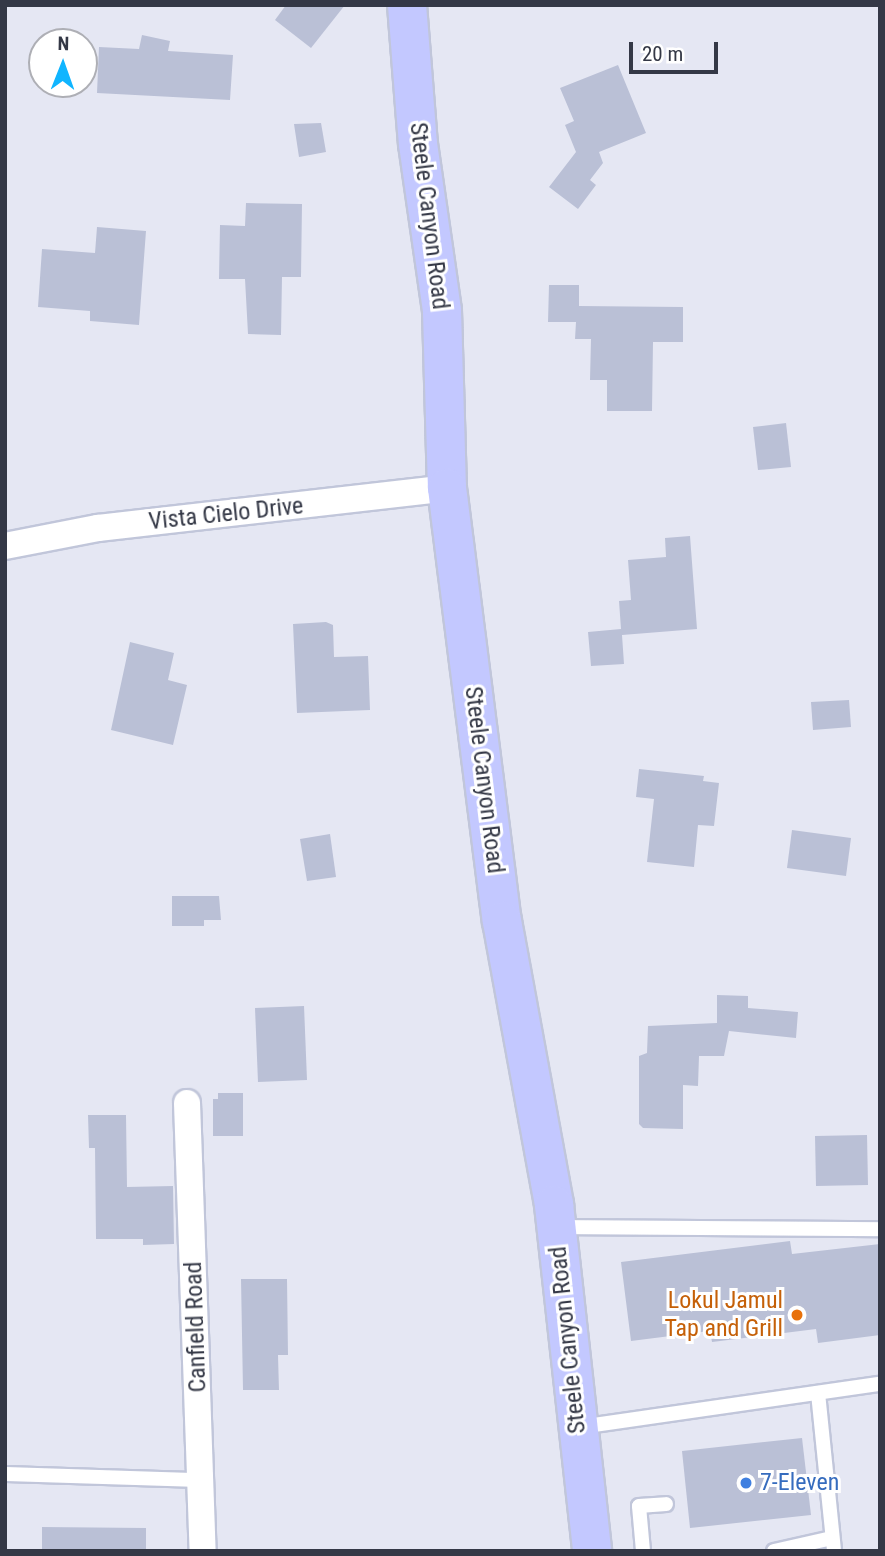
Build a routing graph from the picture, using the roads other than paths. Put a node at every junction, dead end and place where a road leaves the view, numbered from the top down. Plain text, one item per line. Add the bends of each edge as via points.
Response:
1 (407, 5) edge
2 (447, 488) junction
3 (5, 546) edge
4 (187, 1103) dead end
5 (556, 1227) junction
6 (880, 1229) edge
7 (880, 1384) edge
8 (818, 1393) junction
9 (578, 1427) junction
10 (5, 1474) edge
11 (201, 1480) junction
12 (666, 1504) dead end
13 (833, 1544) edge
14 (203, 1551) edge
15 (592, 1551) edge
16 (643, 1551) edge
17 (774, 1551) edge

1 - 2 street, Steele Canyon Road via 418,144 442,311
2 - 3 street, Vista Cielo Drive via 98,528
2 - 5 street, Steele Canyon Road via 502,921
4 - 11 street, Canfield Road
5 - 6 lane
5 - 9 street, Steele Canyon Road
7 - 8 lane
8 - 9 lane
8 - 13 lane
9 - 15 street, Steele Canyon Road
10 - 11 lane
11 - 14 street, Canfield Road
12 - 16 lane via 639,1506
13 - 17 lane

